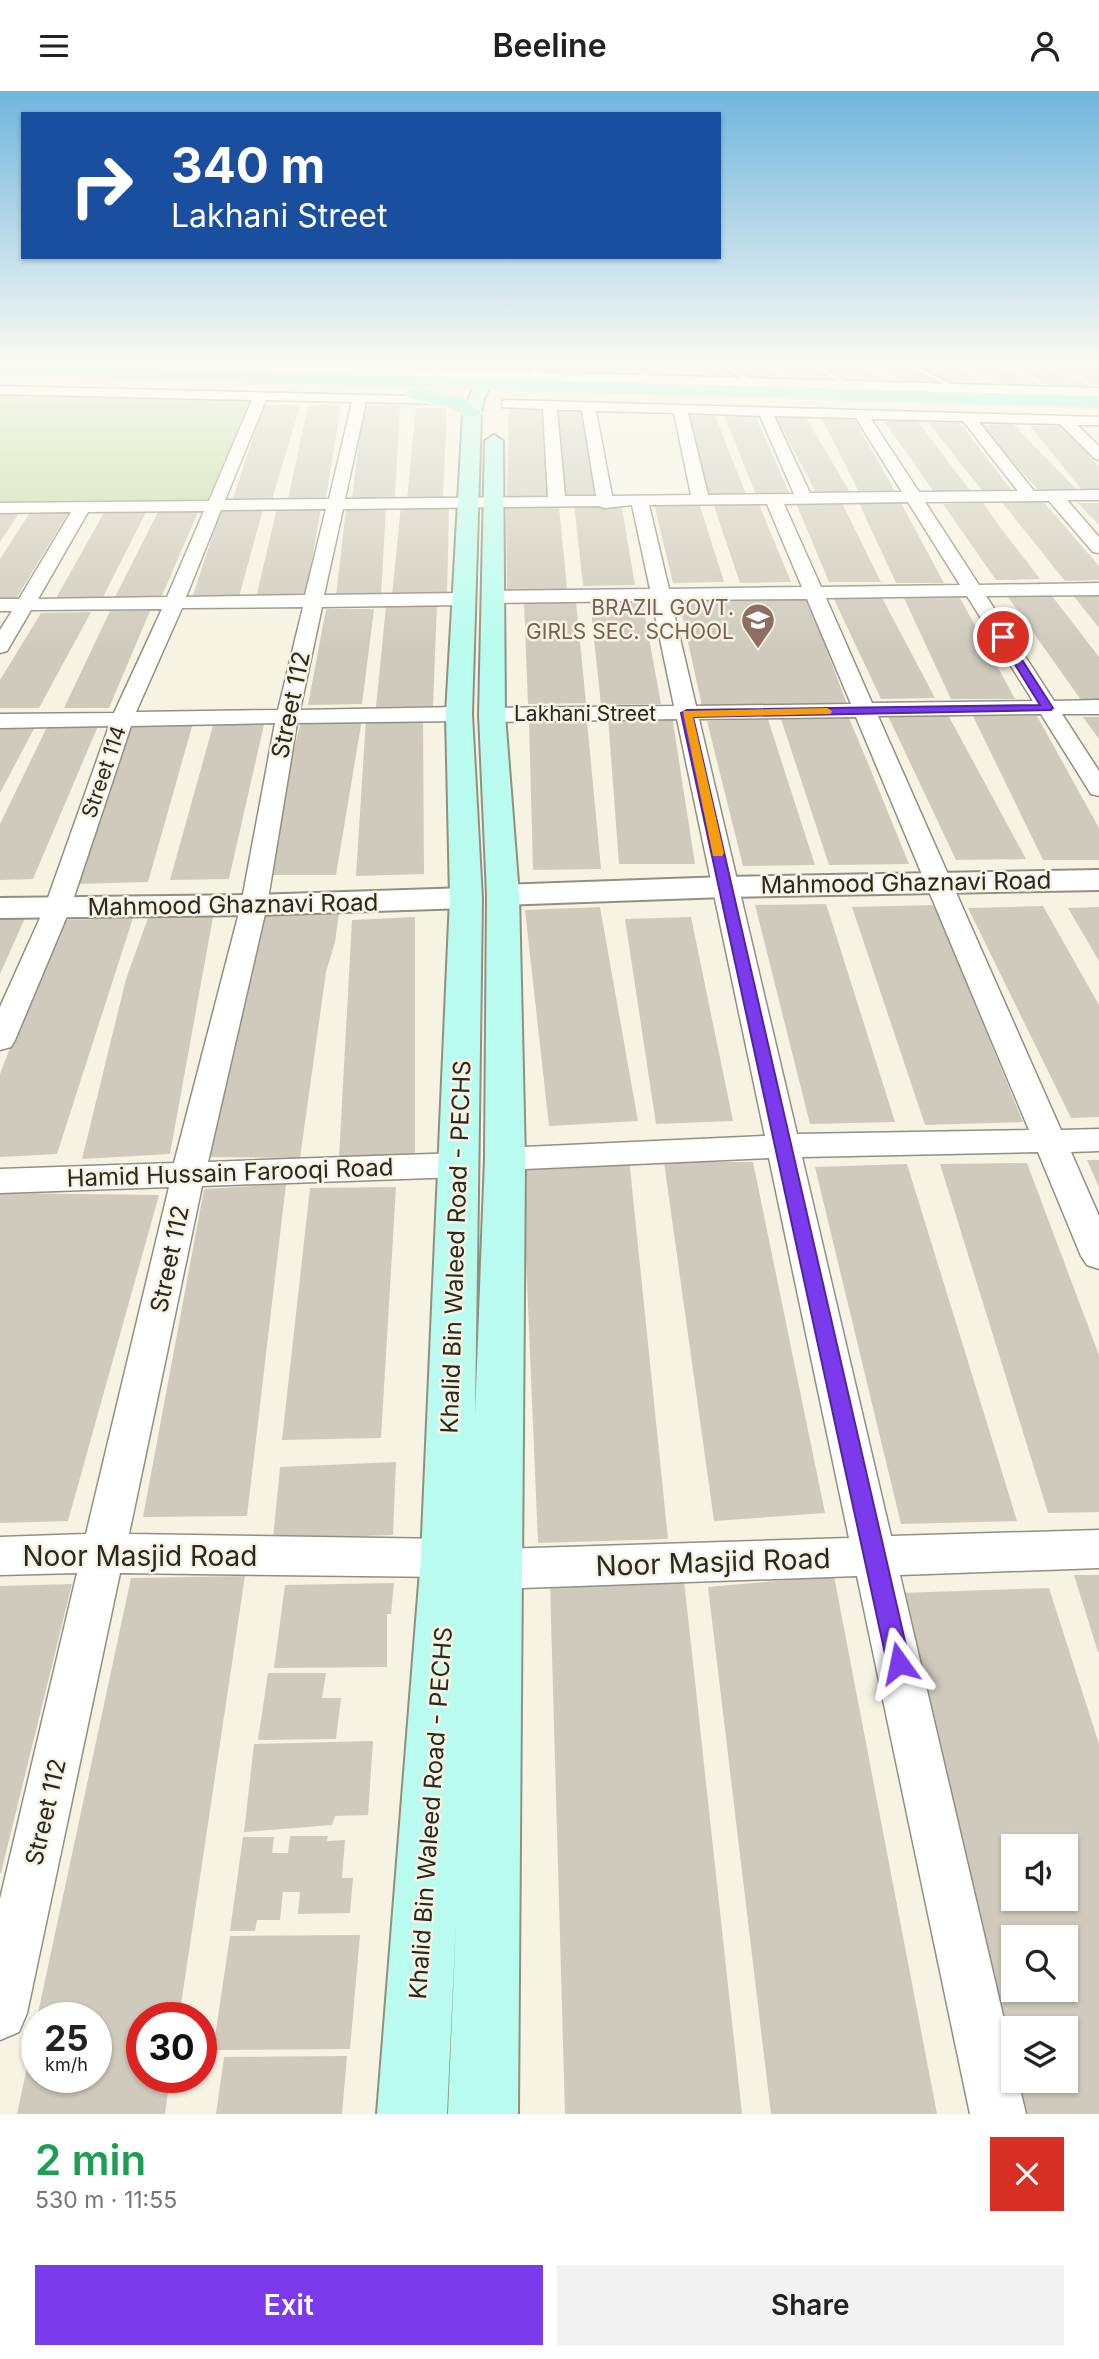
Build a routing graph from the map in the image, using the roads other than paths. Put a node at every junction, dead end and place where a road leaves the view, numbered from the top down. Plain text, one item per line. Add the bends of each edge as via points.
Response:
1 (234, 458) edge
2 (343, 458) edge
3 (487, 458) edge
4 (554, 458) edge
5 (607, 458) edge
6 (691, 458) edge
7 (786, 458) edge
8 (889, 458) edge
9 (1000, 458) edge
10 (1099, 495) edge
11 (1030, 496) junction
12 (1054, 496) junction
13 (914, 498) junction
14 (774, 500) junction
15 (805, 500) junction
16 (701, 501) junction
17 (622, 502) junction
18 (480, 503) junction
19 (557, 503) junction
20 (335, 504) junction
21 (214, 505) junction
22 (82, 507) junction
23 (0, 508) edge
24 (1099, 548) edge
25 (1099, 589) edge
26 (973, 590) junction
27 (813, 591) junction
28 (660, 593) junction
29 (477, 598) junction
30 (313, 603) junction
31 (174, 604) junction
32 (0, 605) edge
33 (23, 605) junction
34 (0, 647) edge
35 (1099, 707) edge
36 (1048, 708) junction
37 (864, 711) junction
38 (687, 713) junction
39 (475, 715) junction
40 (288, 717) junction
41 (122, 719) junction
42 (0, 721) edge
43 (1099, 789) edge
44 (1099, 880) edge
45 (938, 883) junction
46 (725, 887) junction
47 (484, 897) junction
48 (254, 905) junction
49 (0, 908) edge
50 (57, 909) junction
51 (0, 1040) edge
52 (1099, 1140) edge
53 (1050, 1141) junction
54 (782, 1146) junction
55 (505, 1160) junction
56 (459, 1165) junction
57 (188, 1175) junction
58 (0, 1181) edge
59 (1099, 1256) edge
60 (1099, 1549) edge
61 (105, 1553) junction
62 (0, 1556) edge
63 (876, 1556) junction
64 (447, 1558) junction
65 (496, 1569) junction
66 (0, 2013) edge
67 (412, 2114) edge
68 (483, 2114) edge
69 (998, 2114) edge

1 - 21 street, Street 114
2 - 20 street, Street 112
3 - 18 main road, Khalid Bin Waleed Road - PECHS
4 - 19 street
5 - 17 street
6 - 16 street
7 - 15 street
8 - 13 street
9 - 11 street
10 - 12 street
11 - 12 street
11 - 13 street
12 - 24 street
13 - 15 street
13 - 26 street
14 - 15 street
14 - 16 street
14 - 27 street
16 - 17 street
17 - 19 street
17 - 28 street
18 - 19 street
18 - 20 street
18 - 29 main road, Khalid Bin Waleed Road - PECHS
20 - 21 street
20 - 30 street, Street 112
21 - 22 street
21 - 31 street, Street 114
22 - 23 street
22 - 33 street
25 - 26 street
26 - 27 street
26 - 36 street
27 - 28 street
27 - 37 street
28 - 29 street
28 - 38 street
29 - 30 street
29 - 39 main road, Khalid Bin Waleed Road - PECHS
30 - 31 street
30 - 40 street, Street 112
31 - 33 street
31 - 41 street, Street 114
32 - 33 street
33 - 34 street
35 - 36 street, Lakhani Street
36 - 37 street, Lakhani Street
36 - 43 street
37 - 38 street, Lakhani Street
37 - 45 street
38 - 39 street, Lakhani Street
38 - 46 street
39 - 40 street, Lakhani Street
39 - 47 main road, Khalid Bin Waleed Road - PECHS
40 - 41 street, Lakhani Street
40 - 48 street, Street 112
41 - 42 street, Lakhani Street
41 - 50 street, Street 114
44 - 45 street, Mahmood Ghaznavi Road
45 - 46 street, Mahmood Ghaznavi Road
45 - 53 street
46 - 47 street, Mahmood Ghaznavi Road
46 - 54 street
47 - 48 street, Mahmood Ghaznavi Road
47 - 55 main road, Khalid Bin Waleed Road - PECHS
47 - 56 main road, Khalid Bin Waleed Road - PECHS
48 - 50 street, Mahmood Ghaznavi Road
48 - 57 street, Street 112
49 - 50 street, Mahmood Ghaznavi Road
50 - 51 street, Street 114
52 - 53 street
53 - 54 street
53 - 59 street
54 - 55 street
54 - 63 street
55 - 65 main road, Khalid Bin Waleed Road - PECHS
56 - 57 street, Hamid Hussain Farooqi Road
56 - 64 main road, Khalid Bin Waleed Road - PECHS
57 - 58 street, Hamid Hussain Farooqi Road
57 - 61 street, Street 112
60 - 63 street, Noor Masjid Road
61 - 62 street, Noor Masjid Road
61 - 64 street, Noor Masjid Road
61 - 66 street, Street 112
63 - 65 street, Noor Masjid Road
63 - 69 street
64 - 67 main road, Khalid Bin Waleed Road - PECHS
65 - 68 main road, Khalid Bin Waleed Road - PECHS

